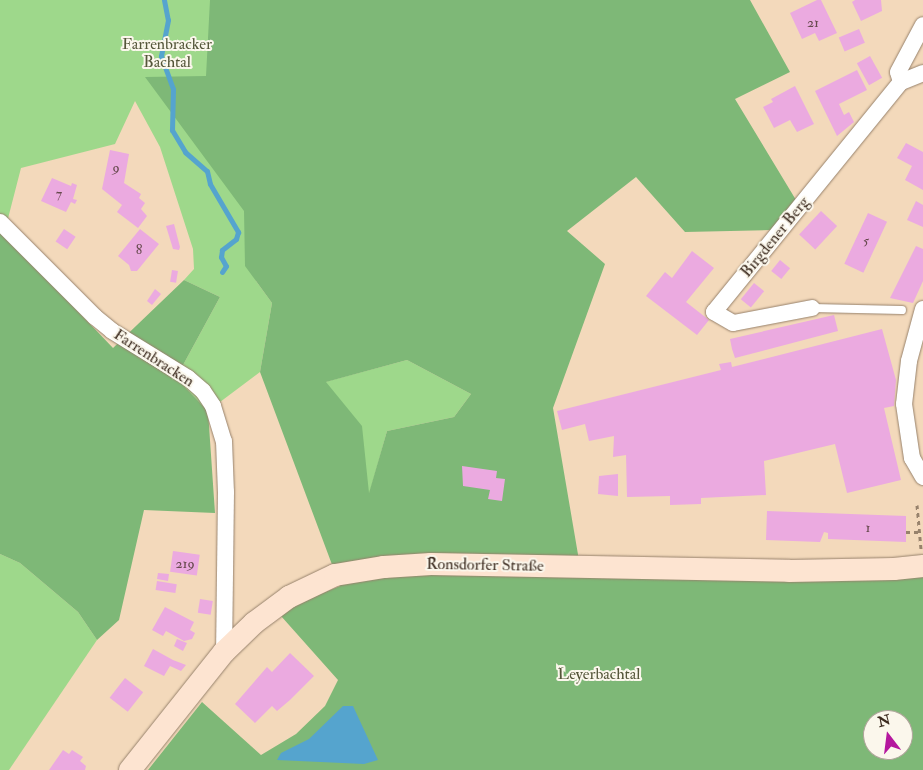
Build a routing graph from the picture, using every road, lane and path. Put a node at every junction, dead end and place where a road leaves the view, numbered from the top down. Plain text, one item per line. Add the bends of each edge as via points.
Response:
1 (923, 25) edge
2 (923, 73) edge
3 (901, 82) junction
4 (0, 222) edge
5 (812, 308) joint
6 (923, 309) edge
7 (902, 310) dead end
8 (923, 478) edge
9 (917, 505) dead end
10 (906, 532) dead end
11 (919, 532) junction
12 (922, 555) edge
13 (224, 652) junction
14 (130, 770) edge

1 - 3 street, Birgdener Berg via 898,72
2 - 3 street, Birgdener Berg
3 - 5 street, Birgdener Berg via 714,312 733,323
4 - 13 street, Farrenbracken via 95,317 188,378 203,391 213,406 224,441 226,483
5 - 7 lane
6 - 8 street via 909,361 904,404 912,458
9 - 11 path
10 - 11 path
11 - 12 path
12 - 13 main road, Ronsdorfer Straße via 894,569 431,564 384,567 335,574 309,585 269,611
13 - 14 main road, Ronsdorfer Straße

